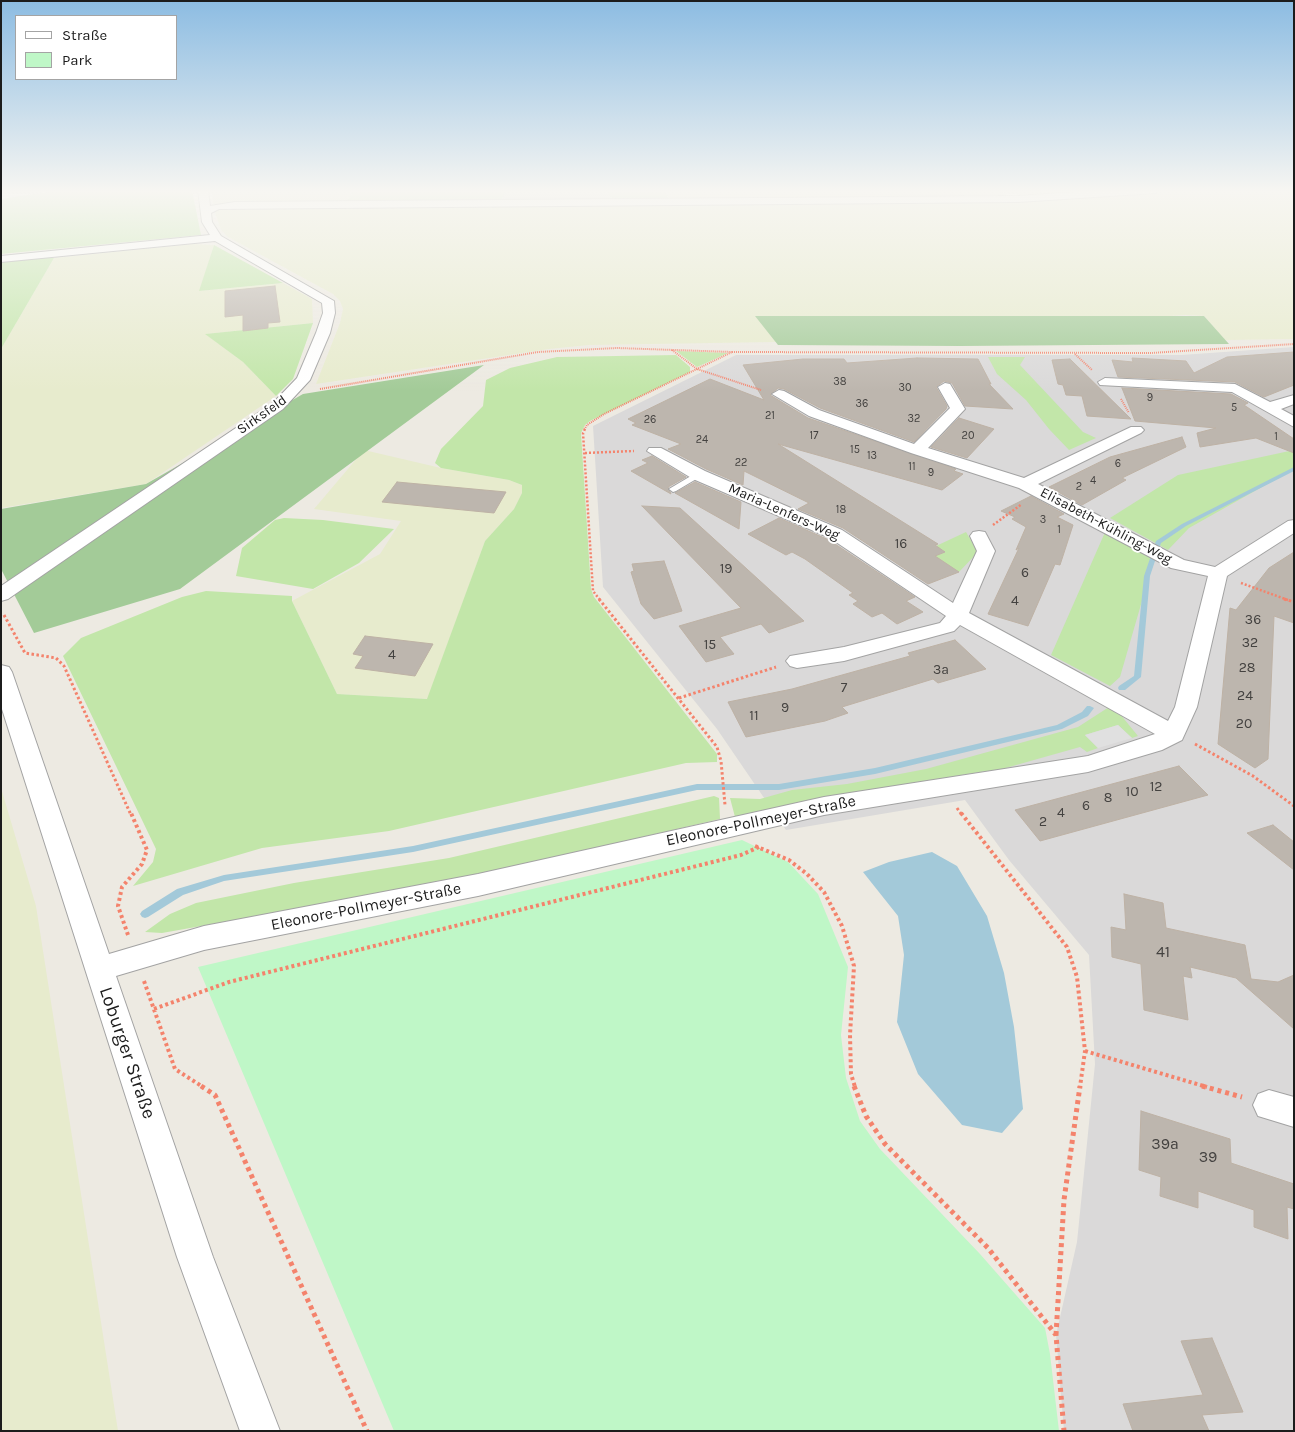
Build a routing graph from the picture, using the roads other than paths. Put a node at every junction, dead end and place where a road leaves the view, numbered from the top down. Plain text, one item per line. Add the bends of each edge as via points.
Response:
1 (23, 257) edge
2 (251, 257) edge
3 (1, 259) edge
4 (1105, 382) road end
5 (945, 387) dead end
6 (779, 394) road end
7 (1294, 399) edge
8 (1269, 408) junction
9 (1294, 422) edge
10 (1136, 430) road end
11 (917, 450) junction
12 (655, 451) road end
13 (699, 475) junction
14 (1025, 484) junction
15 (673, 489) dead end
16 (1294, 525) edge
17 (979, 536) road end
18 (1218, 573) junction
19 (1, 595) edge
20 (958, 615) junction
21 (797, 661) road end
22 (1, 672) edge
23 (1174, 734) junction
24 (98, 969) junction
25 (260, 1431) edge

1 - 3 street
2 - 19 street, Sirksfeld via 328,301 329,313 303,380 278,406
4 - 8 street via 1235,388
5 - 11 street via 958,409
6 - 11 street, Elisabeth-Kühling-Weg via 814,413
7 - 8 street
8 - 9 street
10 - 14 street, Elisabeth-Kühling-Weg
11 - 14 street, Elisabeth-Kühling-Weg
12 - 13 street, Maria-Lenfers-Weg
13 - 15 lane
13 - 20 street, Maria-Lenfers-Weg via 836,534
14 - 18 street, Elisabeth-Kühling-Weg via 1178,564
16 - 18 street
17 - 20 street via 986,551
18 - 23 street via 1186,707
20 - 21 street via 948,627 844,654
20 - 23 street, Maria-Lenfers-Weg
22 - 24 street, Loburger Straße
23 - 24 street, Eleonore-Pollmeyer-Straße via 1154,744 1088,764 824,806 478,885 204,938
24 - 25 street, Loburger Straße via 195,1257

